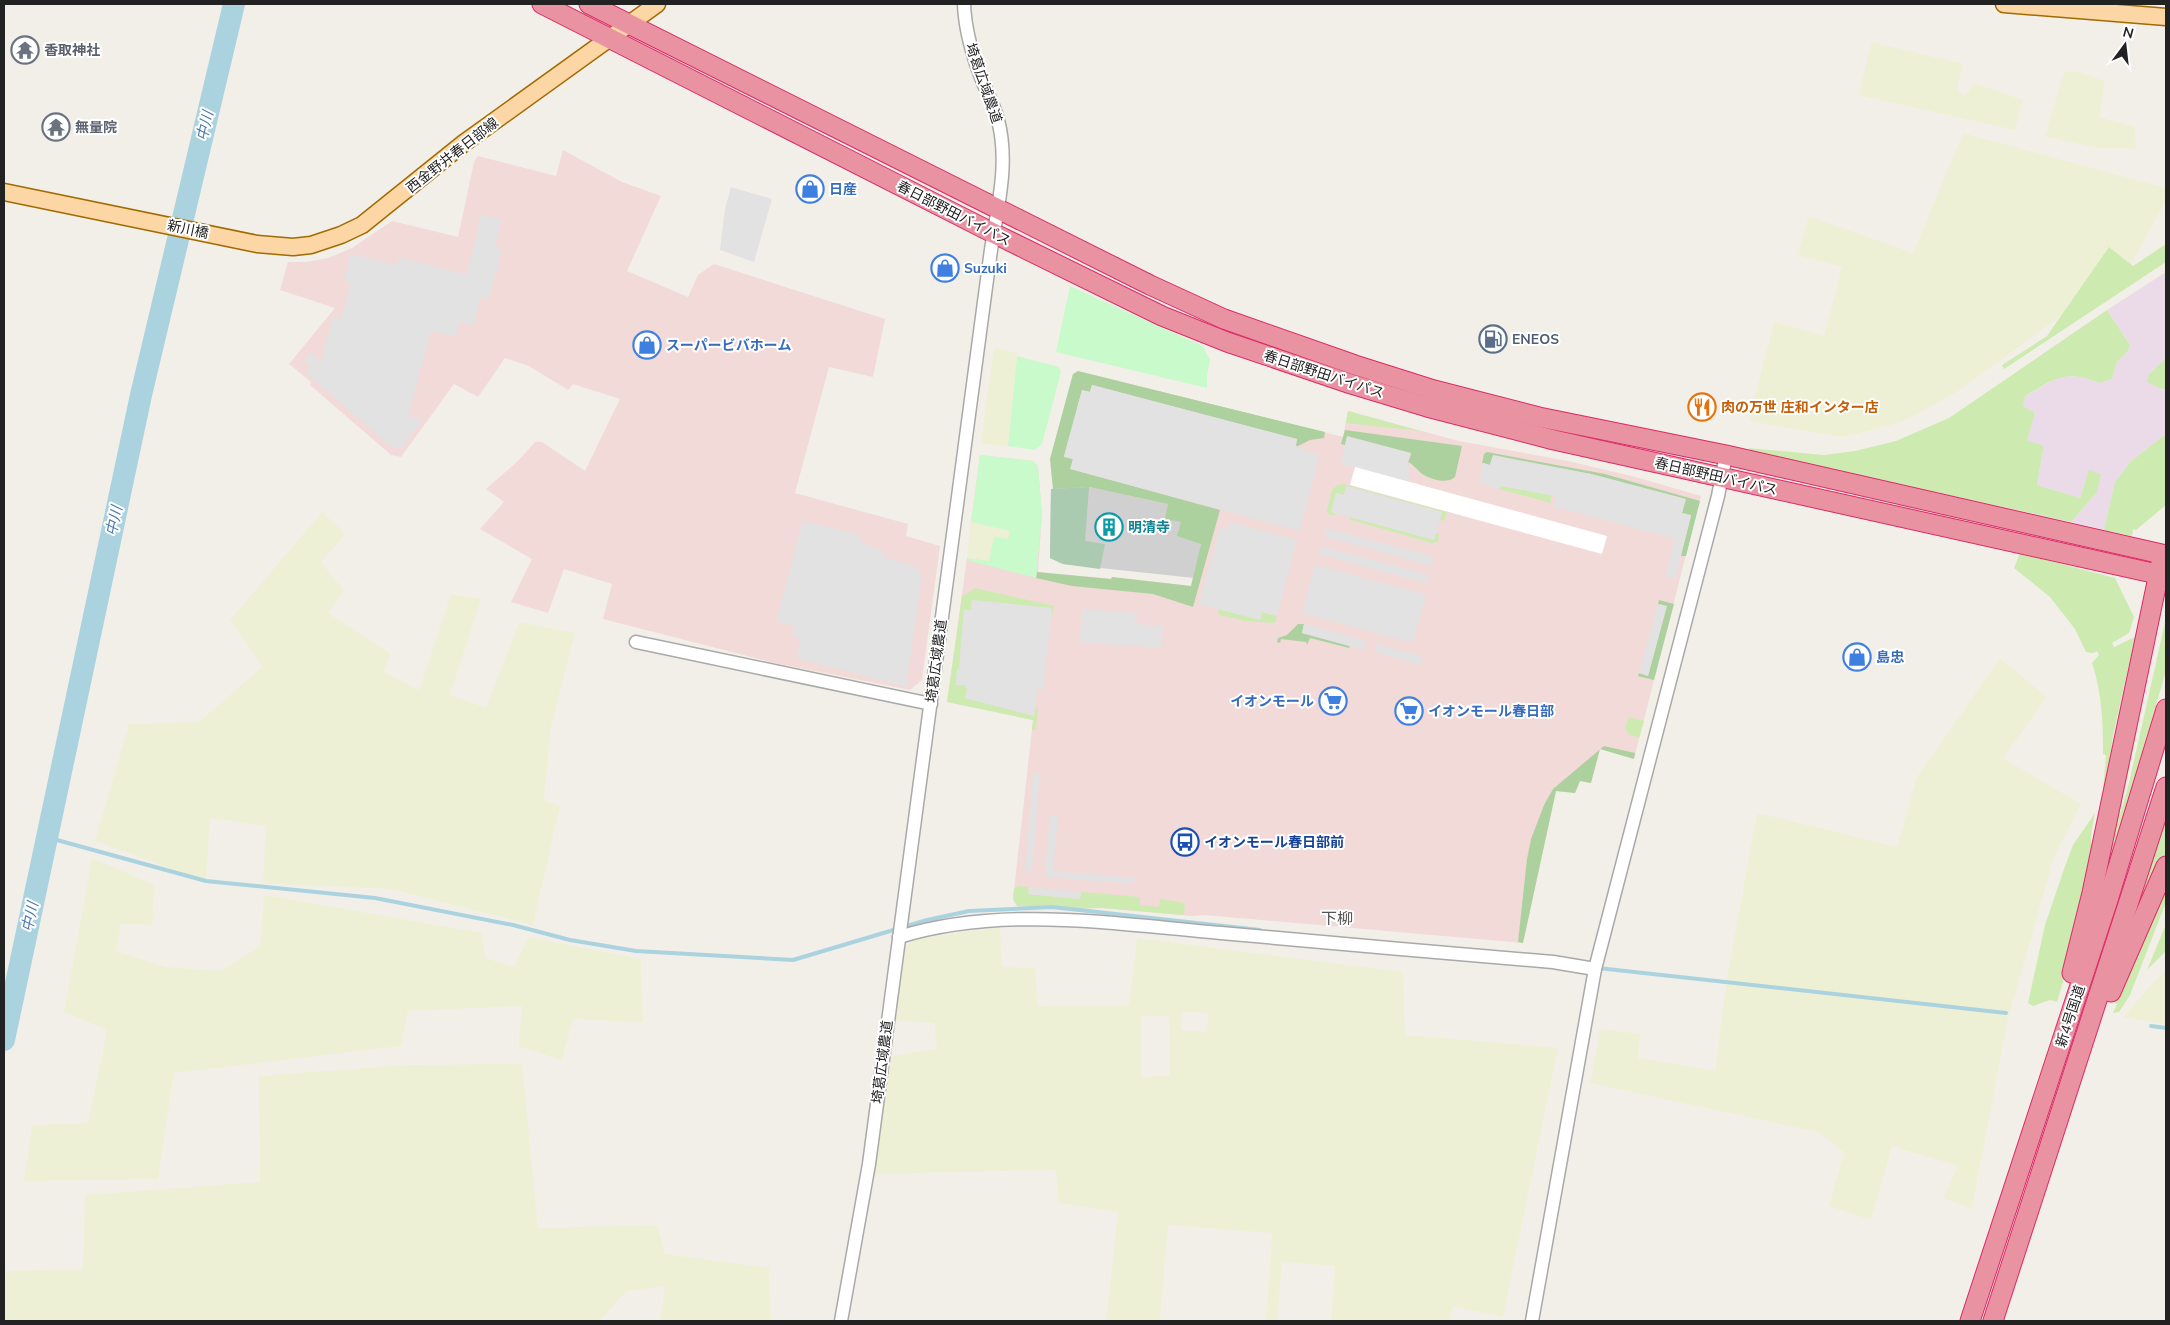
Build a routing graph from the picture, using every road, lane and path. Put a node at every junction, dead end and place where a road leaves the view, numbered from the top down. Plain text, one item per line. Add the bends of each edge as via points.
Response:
1 (542, 4) edge
2 (589, 4) edge
3 (657, 4) edge
4 (964, 4) edge
5 (2004, 4) edge
6 (2166, 17) edge
7 (628, 24) junction
8 (609, 38) junction
9 (4, 192) edge
10 (997, 210) junction
11 (993, 233) junction
12 (225, 237) joint
13 (1726, 455) junction
14 (1720, 477) junction
15 (2165, 552) edge
16 (2162, 576) edge
17 (636, 642) dead end
18 (931, 704) junction
19 (2166, 709) edge
20 (2166, 787) edge
21 (2166, 866) edge
22 (899, 937) junction
23 (1595, 969) junction
24 (2040, 1105) junction
25 (2030, 1211) junction
26 (841, 1321) edge
27 (1532, 1321) edge
28 (1970, 1321) edge
29 (1993, 1321) edge

1 - 8 highway, 春日部野田バイパス
2 - 7 highway, 春日部野田バイパス
3 - 7 main road, 西金野井春日部線
4 - 10 street, 埼葛広域農道 via 971,49 998,120 1004,173
5 - 6 main road
7 - 8 main road, 西金野井春日部線
7 - 10 highway, 春日部野田バイパス
8 - 11 highway, 春日部野田バイパス
8 - 12 main road, 西金野井春日部線 via 464,144 362,224 325,241 292,247
9 - 12 main road, 新川橋
10 - 11 street, 埼葛広域農道
10 - 13 highway, 春日部野田バイパス via 1224,319 1355,366 1539,417
11 - 14 highway, 春日部野田バイパス via 1162,316 1351,384 1554,440
11 - 18 street, 埼葛広域農道
13 - 14 street
13 - 15 highway, 春日部野田バイパス
14 - 16 highway, 春日部野田バイパス
14 - 23 street via 1718,496
15 - 16 highway
16 - 24 highway via 2092,893
17 - 18 street
18 - 22 street, 埼葛広域農道
19 - 24 highway, 新4号国道 via 2108,900
20 - 25 highway, 新4号国道
21 - 25 highway via 2109,998
22 - 23 street via 949,924 976,921 1078,921 1552,962
22 - 26 street, 埼葛広域農道 via 869,1164
23 - 27 street
24 - 28 highway, 新4号国道
25 - 29 highway, 新4号国道

